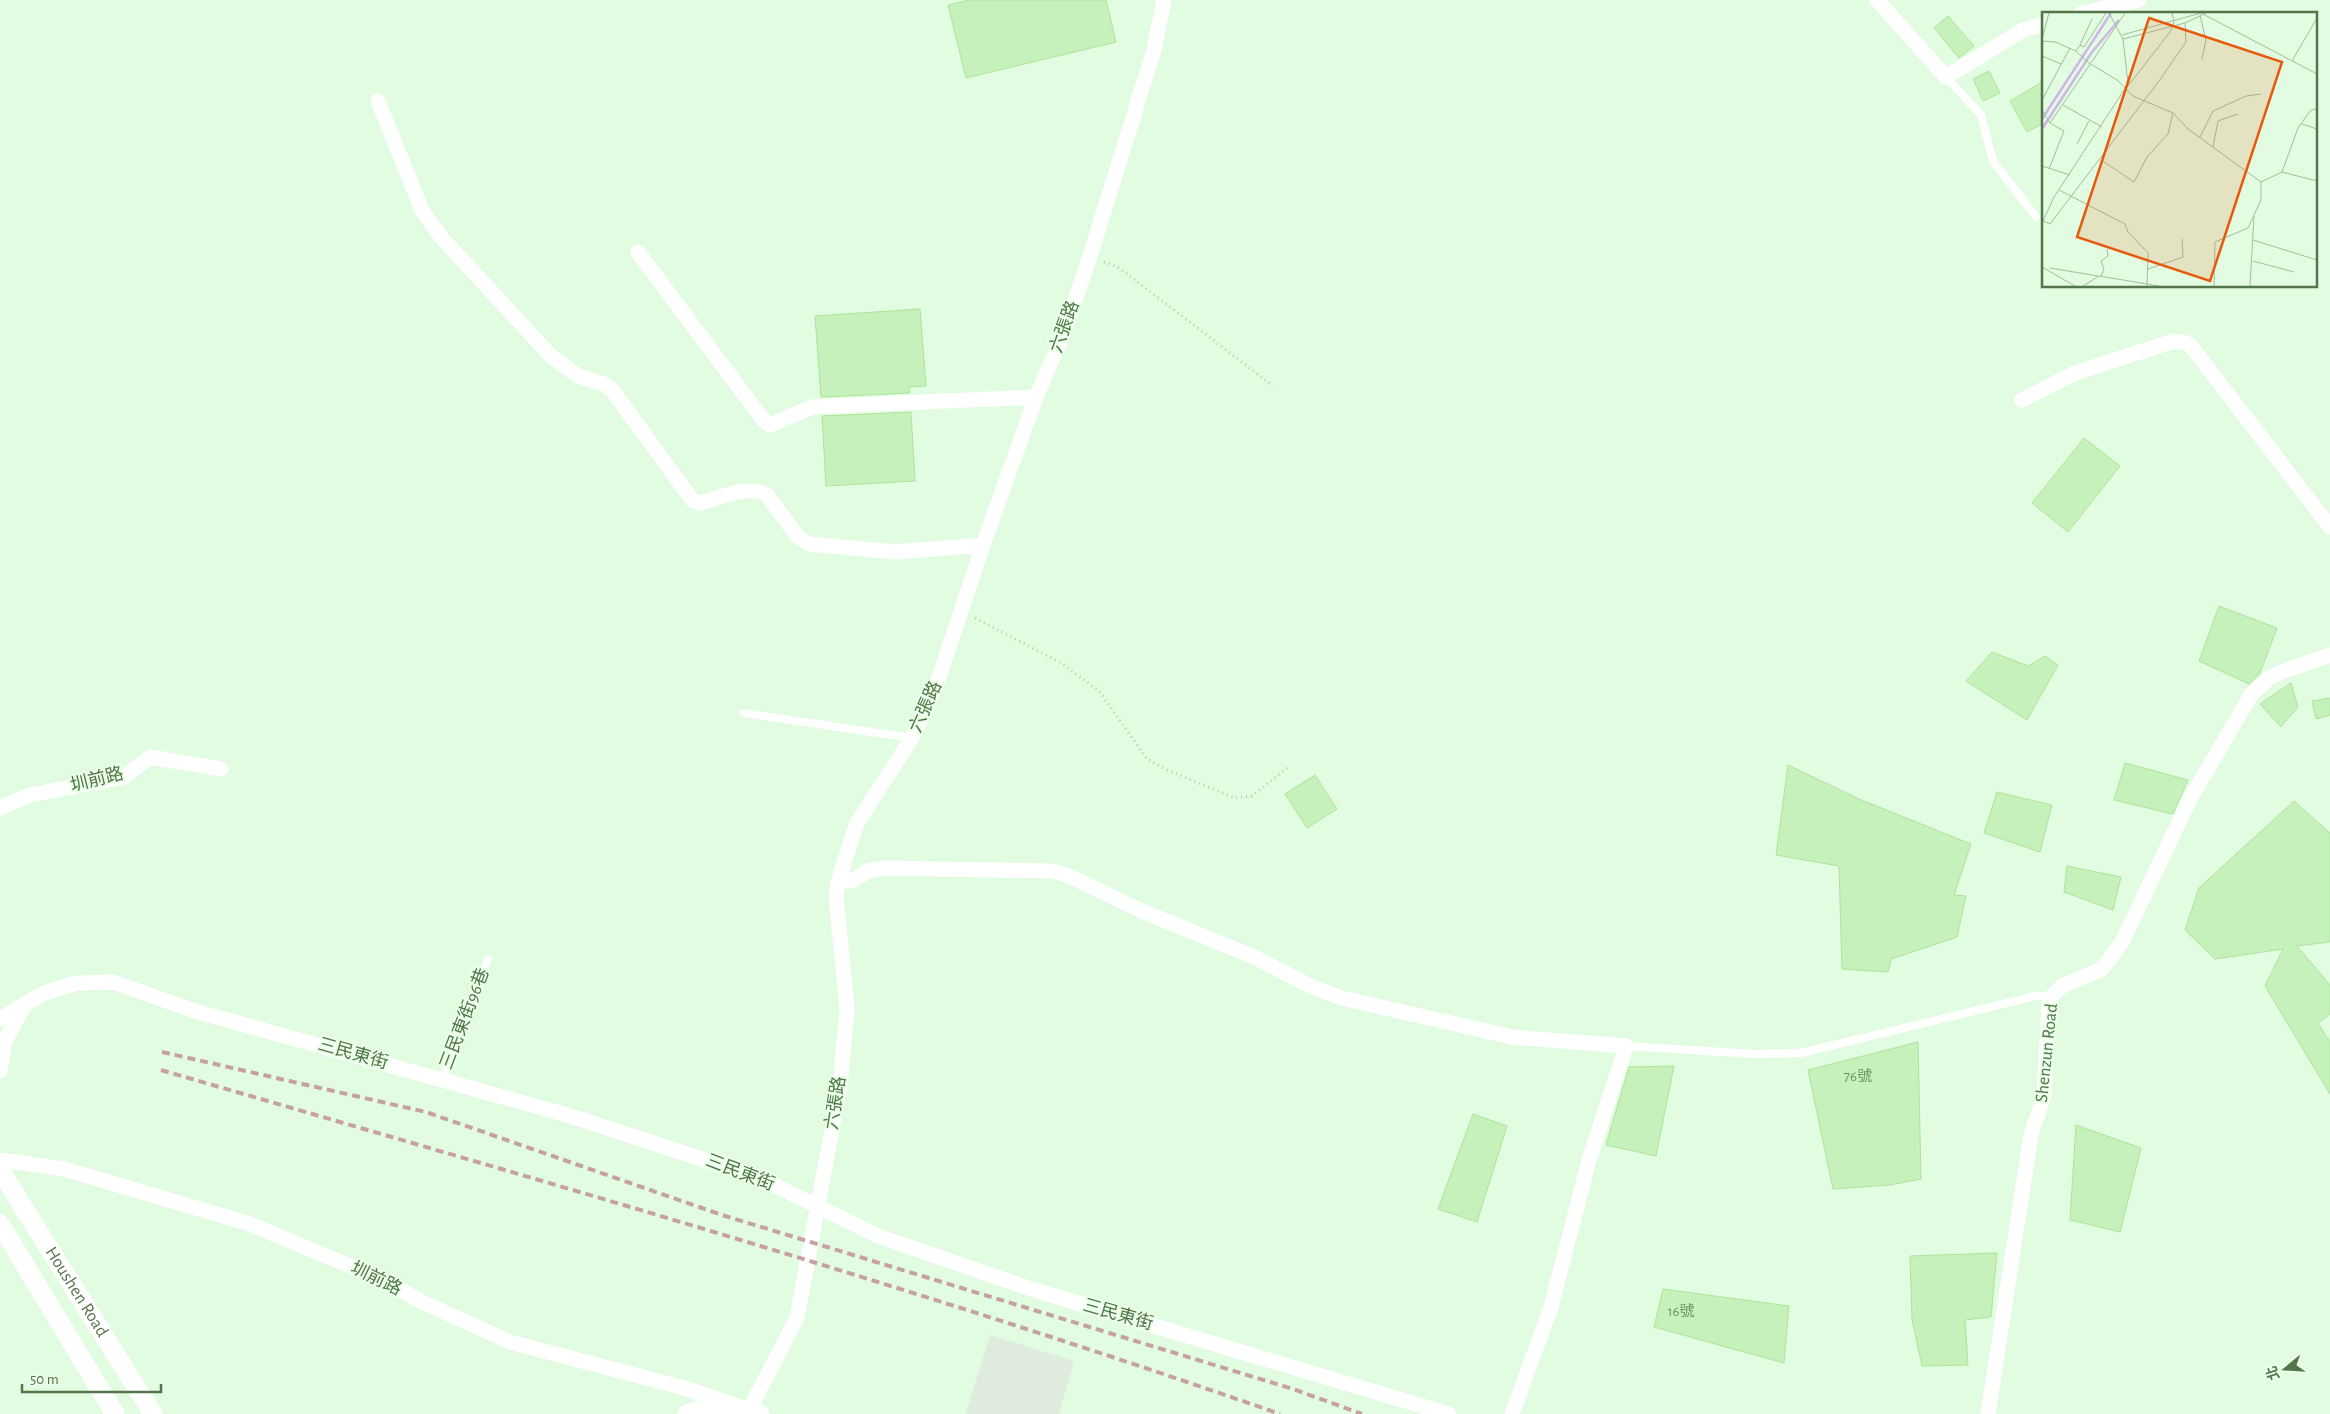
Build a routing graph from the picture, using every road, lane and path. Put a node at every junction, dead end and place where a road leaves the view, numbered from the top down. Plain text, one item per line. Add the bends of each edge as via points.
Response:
1 (1164, 0) edge
2 (1877, 0) edge
3 (2139, 0) edge
4 (2088, 12) edge
5 (2042, 25) edge
6 (1946, 77) junction
7 (378, 101) dead end
8 (2036, 217) dead end
9 (638, 252) dead end
10 (1090, 256) junction
11 (1273, 386) dead end
12 (1036, 398) junction
13 (2022, 400) dead end
14 (2330, 527) edge
15 (983, 545) junction
16 (961, 611) junction
17 (2330, 655) edge
18 (744, 714) dead end
19 (912, 738) junction
20 (1287, 768) dead end
21 (221, 769) dead end
22 (0, 808) edge
23 (838, 882) junction
24 (488, 959) dead end
25 (2052, 996) junction
26 (24, 1006) junction
27 (0, 1019) edge
28 (1626, 1046) junction
29 (0, 1071) edge
30 (442, 1080) junction
31 (0, 1160) edge
32 (0, 1170) edge
33 (818, 1208) junction
34 (0, 1224) edge
35 (752, 1413) edge
36 (115, 1414) edge
37 (152, 1414) edge
38 (687, 1414) edge
39 (1449, 1414) edge
40 (1512, 1414) edge
41 (1988, 1414) edge

1 - 10 street, 六張路 via 1154,50
2 - 6 street
3 - 4 street
5 - 6 street via 2023,30
6 - 8 lane via 1981,116 1993,160
7 - 15 street via 422,210 441,237 550,356 578,376 604,384 612,390 693,501 700,504 751,490 762,492 768,495 798,537 809,544 895,552
9 - 12 street via 770,425 812,407
10 - 11 path via 1118,267
10 - 12 street, 六張路 via 1063,335
12 - 15 street, 六張路
13 - 14 street via 2075,373 2174,341 2186,343 2244,413
15 - 16 street, 六張路
16 - 19 street, 六張路 via 936,686
16 - 20 path via 1061,663 1099,691 1147,759 1167,770 1235,798 1252,796
17 - 25 street, Shenzun Road via 2269,678 2250,695 2190,799 2122,942 2102,969 2062,986
18 - 19 lane
19 - 23 street, 六張路 via 857,823
21 - 22 street, 圳前路 via 150,757 124,777 30,795
23 - 28 street via 854,880 867,871 884,868 1050,871 1066,875 1144,912 1252,956 1329,994 1512,1037
23 - 33 street, 六張路 via 836,896 847,1009 840,1086
24 - 30 lane, 三民東街96巷
25 - 28 lane via 2036,996 1800,1053 1762,1054
25 - 41 street, Shenzun Road via 2044,1096 2031,1136
26 - 27 street, 三民東街
26 - 29 street, 三民東街 via 5,1041
26 - 30 street, 三民東街 via 44,993 77,983 114,982 195,1011
28 - 40 street via 1589,1160 1551,1307
30 - 33 street, 三民東街 via 567,1115 764,1180
31 - 35 street, 圳前路 via 64,1169 247,1223 384,1280 420,1301 510,1342 688,1389
32 - 37 street, Houshen Road
33 - 35 street, 六張路 via 797,1318
33 - 39 street, 三民東街 via 878,1236 1031,1289
34 - 36 street, Houshen Road
35 - 38 street via 698,1409

